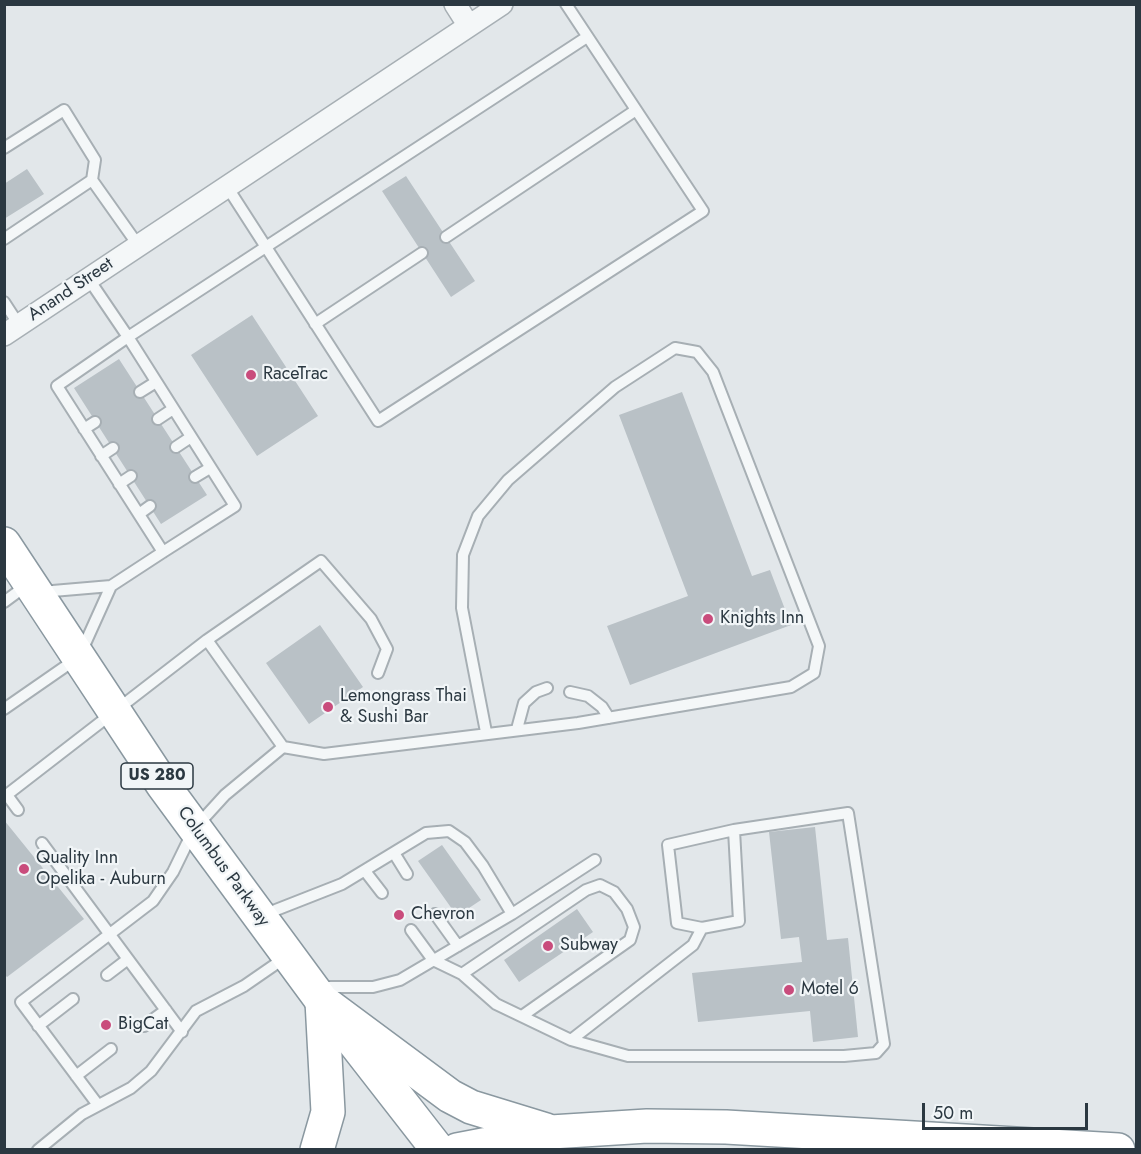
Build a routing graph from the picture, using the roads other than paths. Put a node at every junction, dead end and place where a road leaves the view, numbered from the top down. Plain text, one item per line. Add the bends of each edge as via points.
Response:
1 (455, 4) edge
2 (502, 4) edge
3 (566, 4) edge
4 (469, 26) junction
5 (587, 37) junction
6 (636, 110) junction
7 (4, 148) edge
8 (92, 180) junction
9 (226, 185) junction
10 (446, 237) dead end
11 (4, 239) edge
12 (138, 245) junction
13 (266, 248) junction
14 (422, 253) dead end
15 (88, 278) junction
16 (4, 302) edge
17 (315, 324) junction
18 (12, 330) edge
19 (128, 337) junction
20 (156, 382) junction
21 (140, 392) dead end
22 (174, 409) junction
23 (158, 419) dead end
24 (95, 422) dead end
25 (84, 429) junction
26 (191, 437) junction
27 (176, 447) dead end
28 (113, 448) dead end
29 (101, 456) junction
30 (210, 468) junction
31 (131, 476) dead end
32 (195, 477) dead end
33 (119, 484) junction
34 (150, 506) dead end
35 (138, 514) junction
36 (4, 543) edge
37 (163, 552) junction
38 (111, 586) junction
39 (23, 592) edge
40 (207, 639) junction
41 (79, 657) junction
42 (378, 673) dead end
43 (547, 688) dead end
44 (570, 692) dead end
45 (4, 709) edge
46 (114, 710) junction
47 (609, 718) junction
48 (517, 729) junction
49 (486, 732) junction
50 (283, 747) junction
51 (6, 796) edge
52 (18, 810) dead end
53 (194, 829) junction
54 (734, 830) junction
55 (42, 843) dead end
56 (394, 853) junction
57 (595, 860) dead end
58 (365, 871) junction
59 (408, 874) dead end
60 (382, 892) dead end
61 (435, 914) dead end
62 (512, 914) junction
63 (260, 917) junction
64 (702, 928) junction
65 (411, 930) dead end
66 (109, 933) junction
67 (458, 946) junction
68 (288, 955) junction
69 (128, 959) junction
70 (433, 960) junction
71 (462, 974) junction
72 (107, 975) dead end
73 (316, 994) junction
74 (74, 999) dead end
75 (166, 1010) junction
76 (522, 1016) junction
77 (38, 1026) junction
78 (144, 1026) dead end
79 (182, 1032) junction
80 (571, 1040) junction
81 (111, 1049) dead end
82 (76, 1076) junction
83 (98, 1105) junction
84 (550, 1132) junction
85 (38, 1149) edge
86 (317, 1149) edge
87 (438, 1149) edge
88 (457, 1149) edge
89 (1118, 1149) edge

1 - 4 street
2 - 4 street, Anand Street
3 - 5 lane
4 - 9 street, Anand Street
5 - 6 lane
5 - 13 lane
6 - 10 lane
6 - 17 lane via 703,211 378,421
7 - 8 lane via 64,110 95,160
8 - 11 lane
8 - 12 lane
9 - 12 street, Anand Street
9 - 13 lane
12 - 15 street, Anand Street
13 - 17 lane
13 - 19 lane
14 - 17 lane
15 - 18 street, Anand Street
15 - 19 lane
16 - 18 lane
19 - 20 lane
19 - 25 lane via 57,386
20 - 21 lane
20 - 22 lane
22 - 23 lane
22 - 26 lane
24 - 25 lane
25 - 29 lane
26 - 27 lane
26 - 30 lane
28 - 29 lane
29 - 33 lane
30 - 32 lane
30 - 37 lane via 235,506
31 - 33 lane
33 - 35 lane
34 - 35 lane
35 - 37 lane
36 - 39 highway, Columbus Parkway / US 280
37 - 38 lane
38 - 39 lane
38 - 41 lane
39 - 41 highway, Columbus Parkway / US 280
40 - 42 lane via 321,561 371,619 387,649
40 - 46 lane
40 - 50 lane
41 - 45 lane
41 - 46 highway, Columbus Parkway / US 280
43 - 48 lane via 524,703
44 - 47 lane via 588,696
46 - 51 lane
46 - 53 highway, Columbus Parkway / US 280
47 - 48 lane
47 - 49 lane via 791,687 814,673 819,646 713,372 697,352 675,348 615,387 508,480 478,516 463,555 462,608
48 - 49 lane
49 - 50 lane via 324,753
50 - 53 lane via 225,795
51 - 52 lane
53 - 63 highway, Columbus Parkway / US 280
53 - 66 lane via 173,872 153,900
54 - 64 lane via 740,921
54 - 64 lane via 668,845 677,923
54 - 80 lane via 848,813 884,1044 876,1053 844,1056 628,1056
55 - 66 lane
56 - 58 lane
56 - 59 lane
56 - 62 lane via 426,833 449,831 465,842
57 - 62 lane
58 - 60 lane
58 - 63 lane
61 - 67 lane
62 - 67 lane
63 - 68 highway, Columbus Parkway / US 280
64 - 80 lane via 693,945
65 - 70 lane
66 - 69 lane
66 - 77 lane via 21,1002
67 - 70 lane
68 - 73 highway, Columbus Parkway / US 280
68 - 79 lane via 244,986 196,1011
69 - 72 lane
69 - 75 lane
70 - 71 lane
70 - 73 lane via 400,980
71 - 76 lane via 496,1004
71 - 76 lane via 586,890 600,885 614,892 634,927 630,940
73 - 84 highway, US 280 via 450,1096 471,1107
73 - 86 highway via 328,1112
73 - 87 highway, Columbus Parkway / US 280
74 - 77 lane
75 - 78 lane
75 - 79 lane
76 - 80 lane
77 - 82 lane
79 - 83 lane via 151,1071 131,1088
81 - 82 lane
82 - 83 lane
83 - 85 lane
84 - 88 highway
84 - 89 highway, US 280 via 647,1126 726,1127

